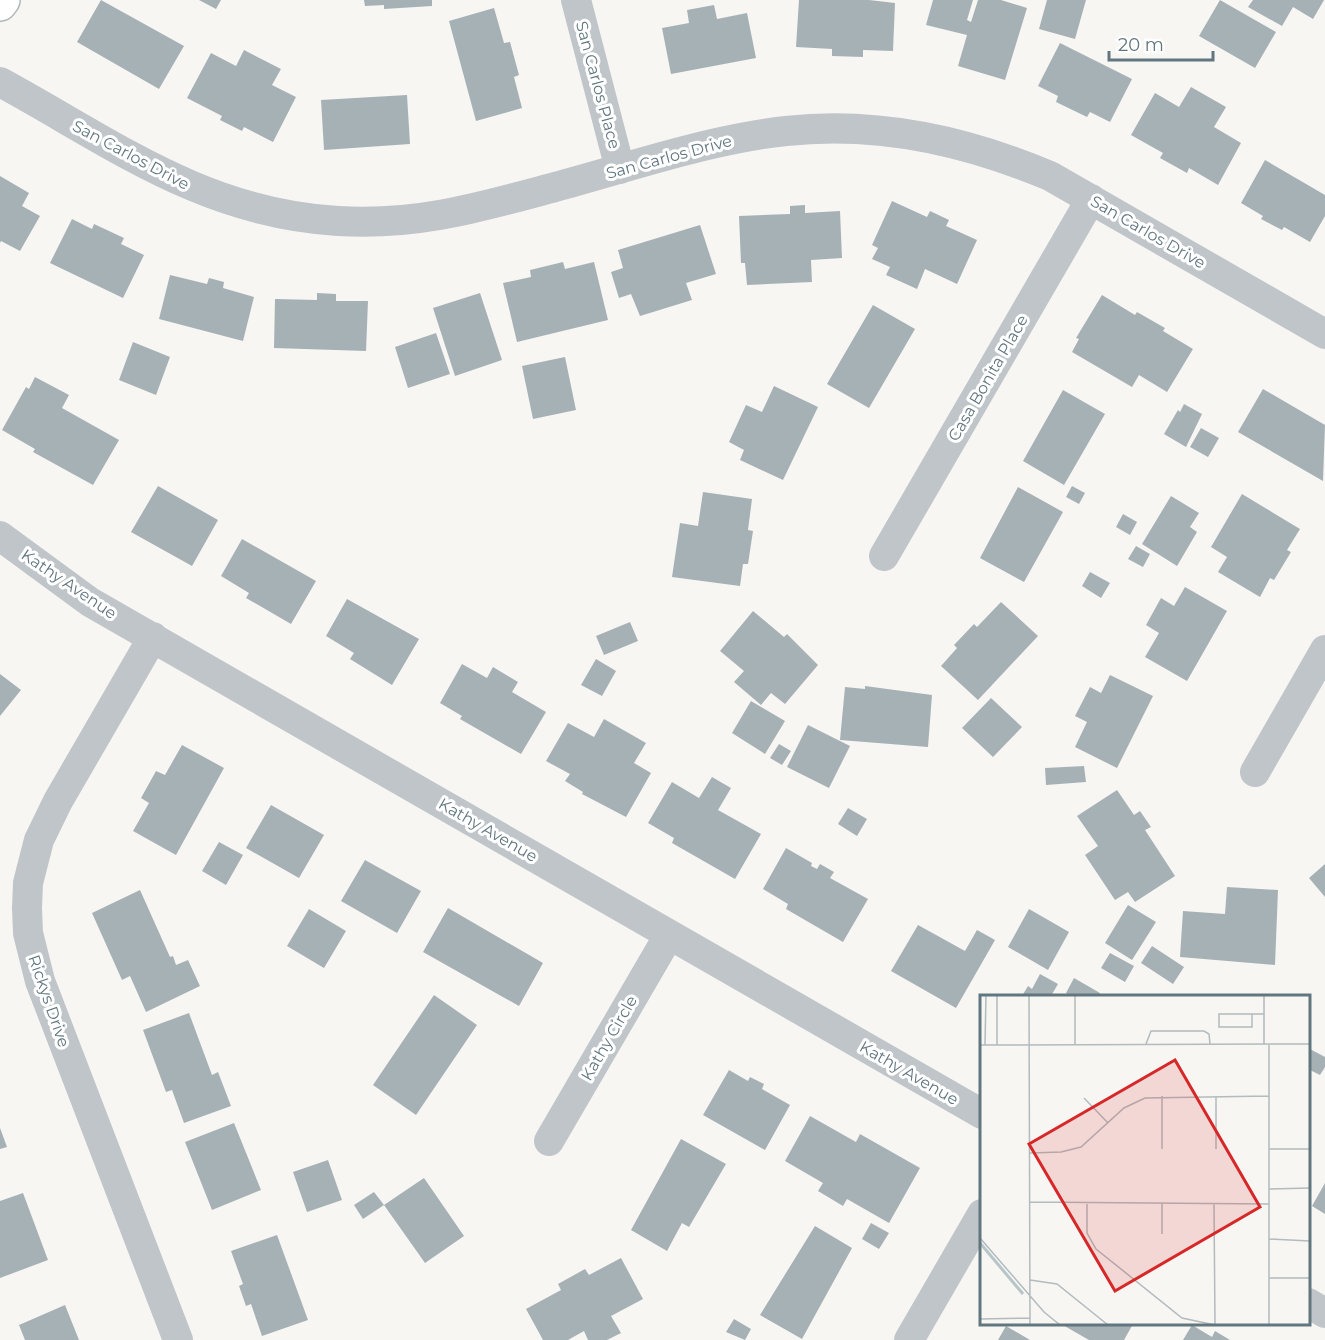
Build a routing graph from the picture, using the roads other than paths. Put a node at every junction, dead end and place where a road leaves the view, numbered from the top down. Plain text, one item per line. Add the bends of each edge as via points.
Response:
1 (3, 0) edge
2 (576, 0) edge
3 (0, 4) edge
4 (0, 82) edge
5 (620, 169) junction
6 (1091, 199) junction
7 (1325, 334) edge
8 (0, 536) edge
9 (884, 556) dead end
10 (153, 637) junction
11 (1325, 650) edge
12 (1255, 771) dead end
13 (669, 934) junction
14 (980, 1113) edge
15 (549, 1141) dead end
16 (980, 1216) edge
17 (1310, 1304) edge
18 (1325, 1313) edge
19 (178, 1340) edge
20 (909, 1340) edge

1 - 3 street
2 - 5 street, San Carlos Place
4 - 5 street, San Carlos Drive via 179,182 255,208 297,216 376,222 456,214
5 - 6 street, San Carlos Drive via 753,135 828,128 874,130 968,146 1010,159
6 - 7 street, San Carlos Drive
6 - 9 street, Casa Bonita Place
8 - 10 street, Kathy Avenue via 73,591
10 - 13 street, Kathy Avenue
10 - 19 street, Rickys Drive via 44,829 32,860 27,908 28,933 40,981
11 - 12 street
13 - 14 street, Kathy Avenue
13 - 15 street, Kathy Circle
16 - 20 street
17 - 18 street

